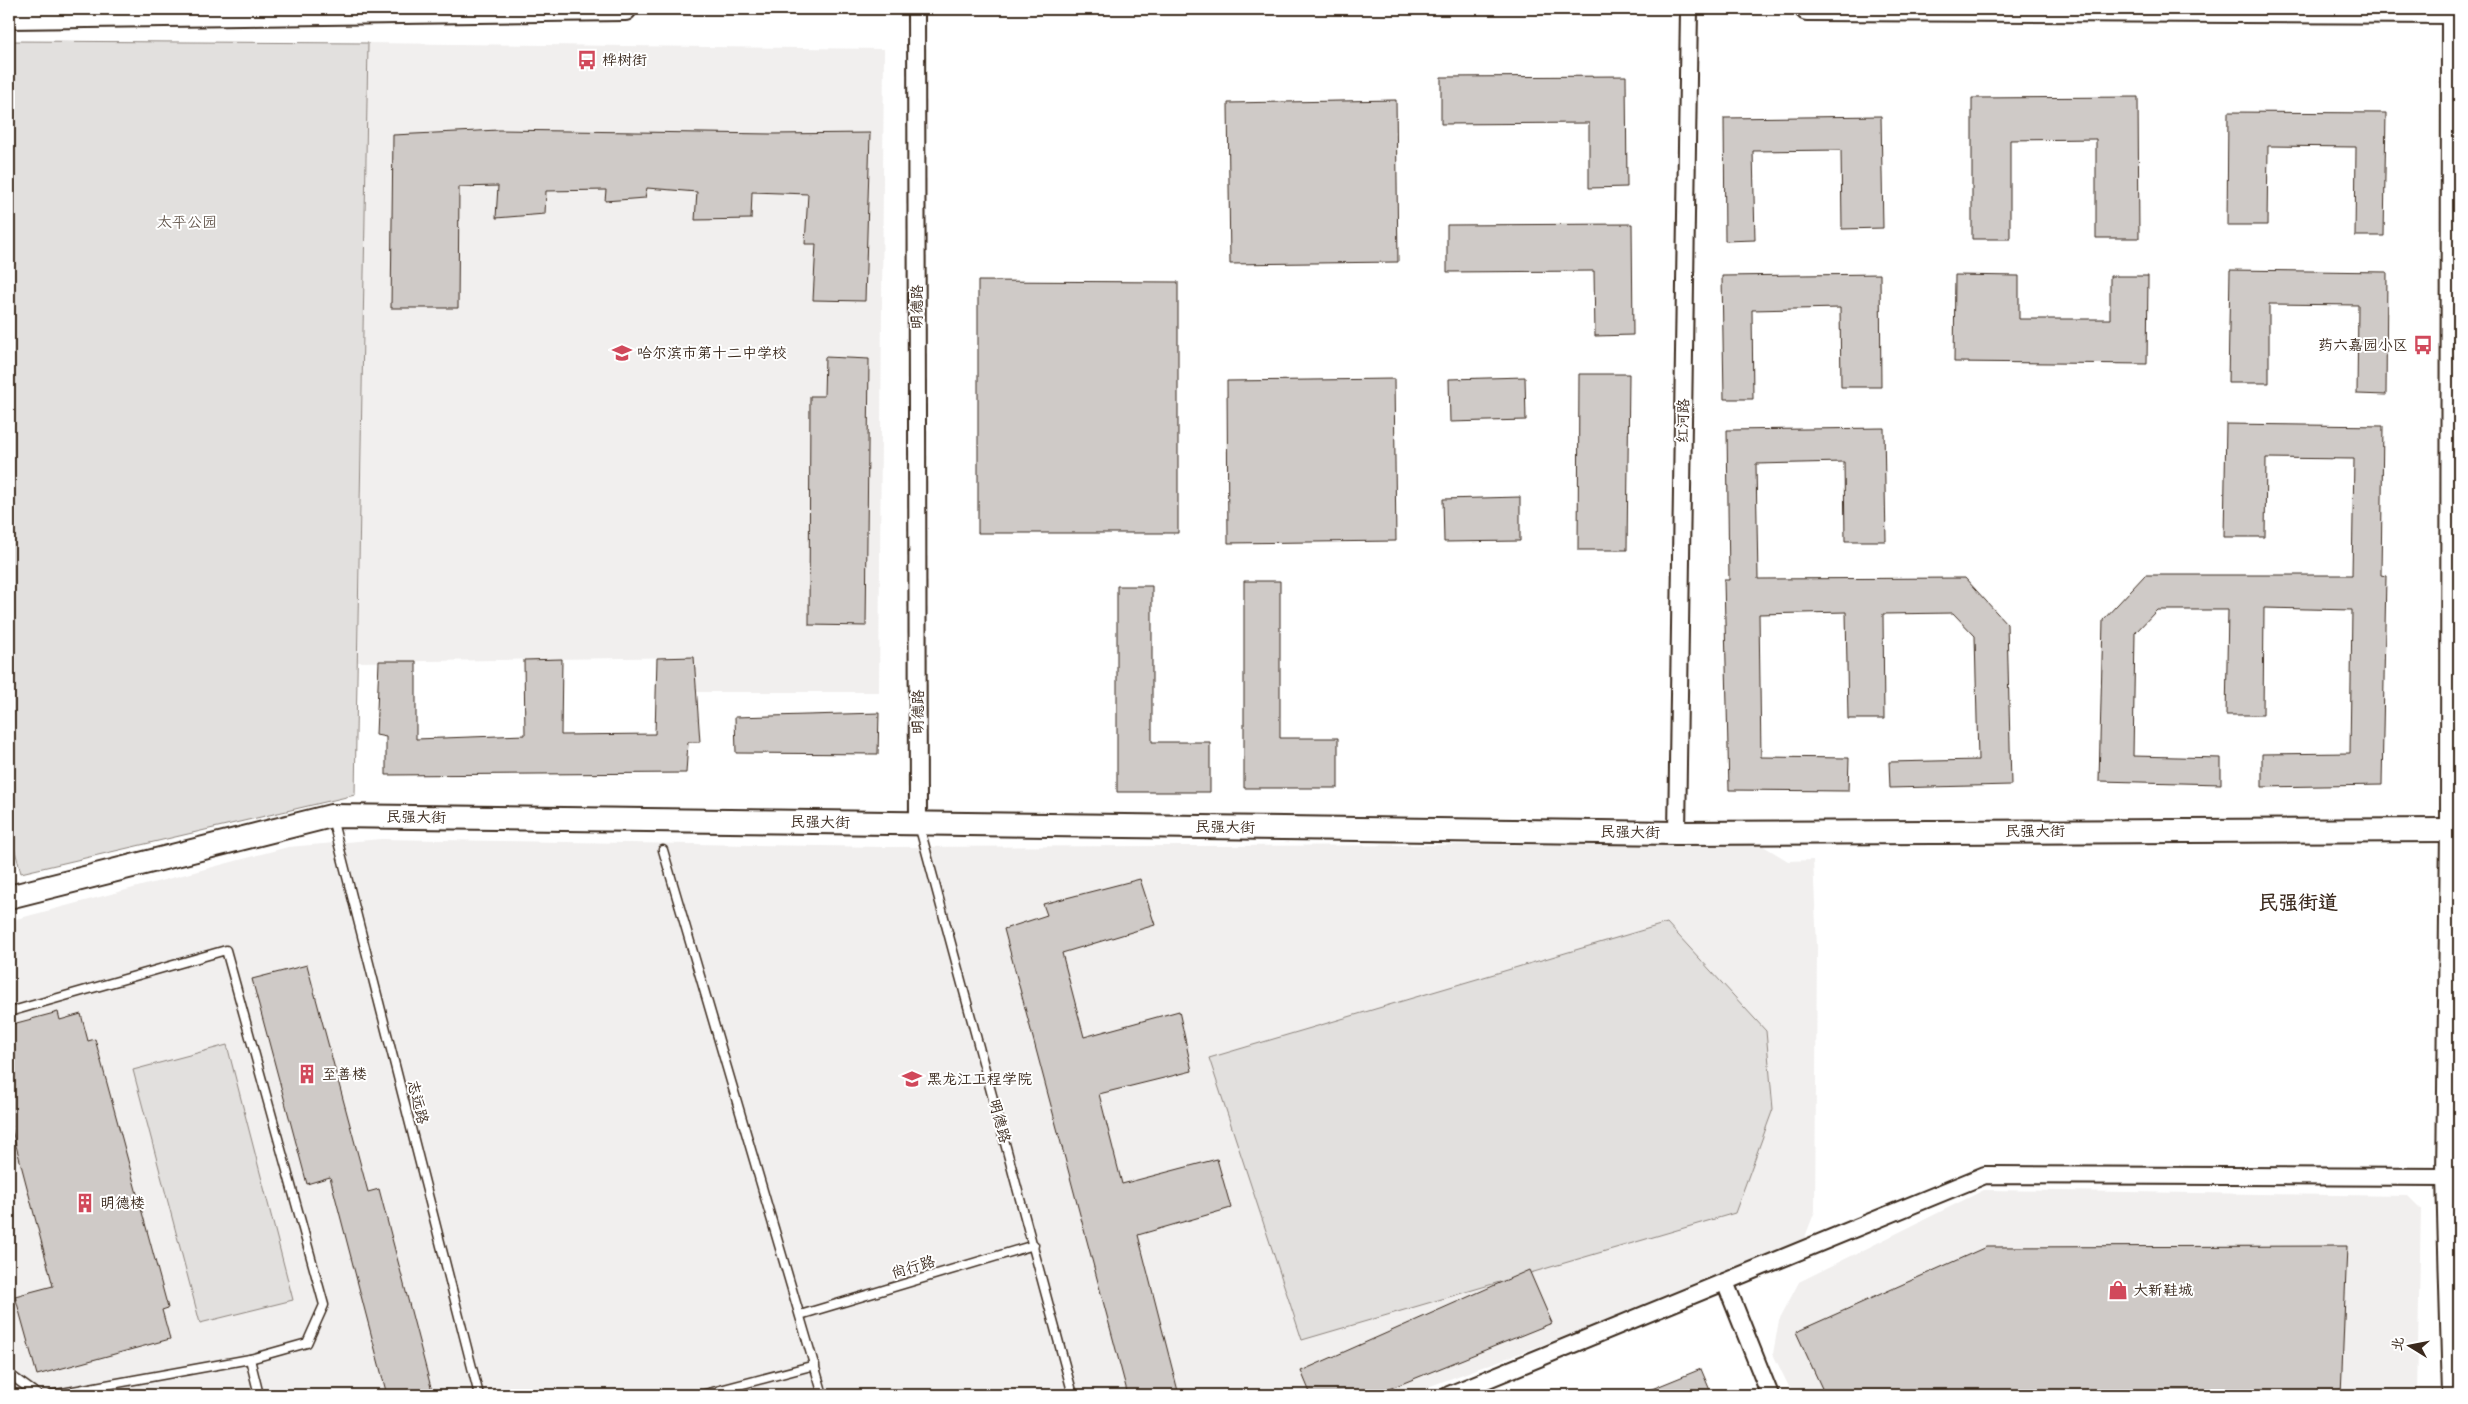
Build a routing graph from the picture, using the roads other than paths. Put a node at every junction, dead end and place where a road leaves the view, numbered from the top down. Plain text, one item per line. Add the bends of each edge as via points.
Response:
1 (625, 9) edge
2 (916, 9) edge
3 (1689, 9) edge
4 (1807, 9) edge
5 (307, 11) edge
6 (2455, 11) edge
7 (9, 17) edge
8 (331, 816) junction
9 (918, 823) junction
10 (2452, 830) junction
11 (1677, 833) junction
12 (663, 850) dead end
13 (9, 897) edge
14 (9, 1012) edge
15 (2448, 1177) junction
16 (1034, 1245) junction
17 (1725, 1282) junction
18 (800, 1316) junction
19 (250, 1358) junction
20 (814, 1366) junction
21 (9, 1374) edge
22 (38, 1395) edge
23 (51, 1395) edge
24 (259, 1395) edge
25 (479, 1395) edge
26 (701, 1395) edge
27 (823, 1395) edge
28 (1073, 1395) edge
29 (1449, 1395) edge
30 (1770, 1395) edge
31 (2454, 1395) edge

1 - 5 street
2 - 9 street, 明德路
3 - 11 street, 红河路
4 - 6 street
5 - 7 street
6 - 10 street
8 - 9 street, 民强大街
8 - 13 street, 民强大街
8 - 25 lane, 志远路
9 - 11 street, 民强大街
9 - 16 lane, 明德路
10 - 11 street, 民强大街
10 - 15 street
12 - 18 lane
14 - 19 lane via 226,950 324,1305 307,1343
15 - 17 street via 1986,1175
15 - 31 street
16 - 18 lane, 尚行路
16 - 28 lane, 明德路
17 - 29 street
17 - 30 street
18 - 20 lane
19 - 23 lane
19 - 24 lane
20 - 26 lane
20 - 27 lane
21 - 22 lane

